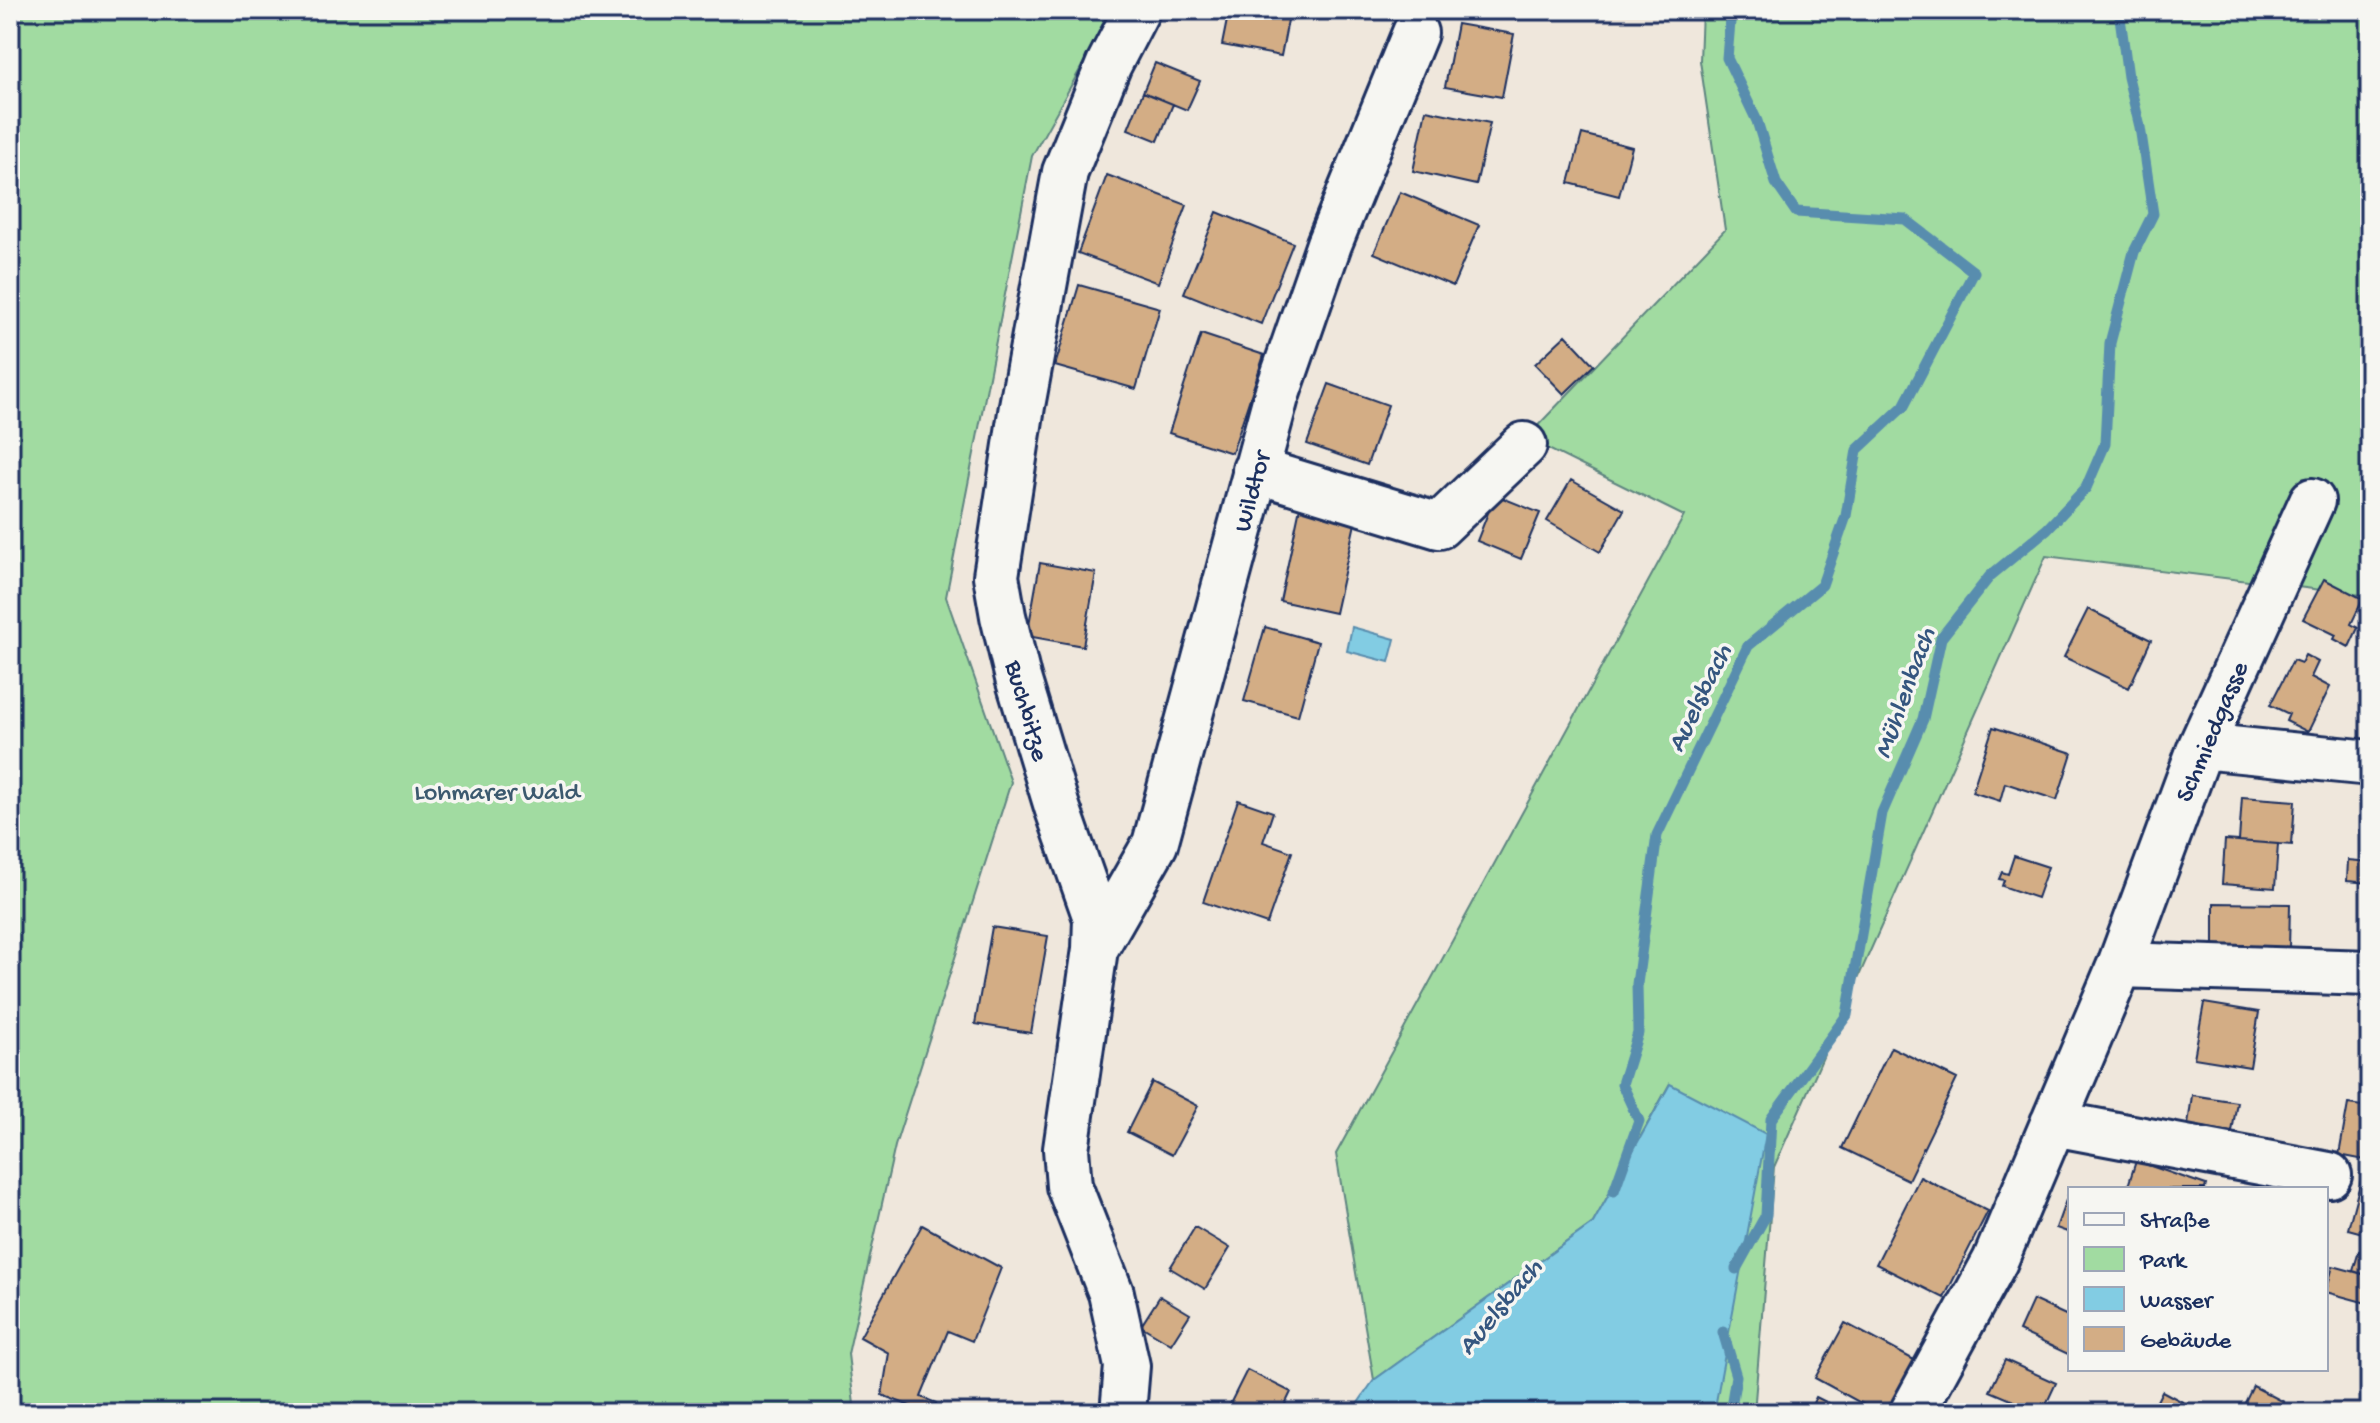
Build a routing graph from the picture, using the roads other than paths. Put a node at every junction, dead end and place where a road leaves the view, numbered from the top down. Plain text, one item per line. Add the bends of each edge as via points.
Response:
1 (1137, 10) edge
2 (1415, 33) dead end
3 (1524, 445) dead end
4 (1255, 470) junction
5 (2312, 501) dead end
6 (2201, 746) junction
7 (2370, 763) edge
8 (1095, 949) junction
9 (2120, 965) junction
10 (2370, 973) edge
11 (2053, 1123) junction
12 (2329, 1175) dead end
13 (1926, 1408) edge
14 (1123, 1413) edge

1 - 8 street, Buchbitze via 1065,172 996,576 1018,678 1096,918
2 - 4 street, Wildtor via 1329,244
3 - 4 street via 1439,526
4 - 8 street, Wildtor via 1155,844
5 - 6 street, Schmiedgasse
6 - 7 street
6 - 9 street, Schmiedgasse
8 - 14 street, Buchbitze via 1066,1149 1069,1186 1111,1293 1127,1366
9 - 10 street
9 - 11 street, Schmiedgasse
11 - 12 street
11 - 13 street, Schmiedgasse

